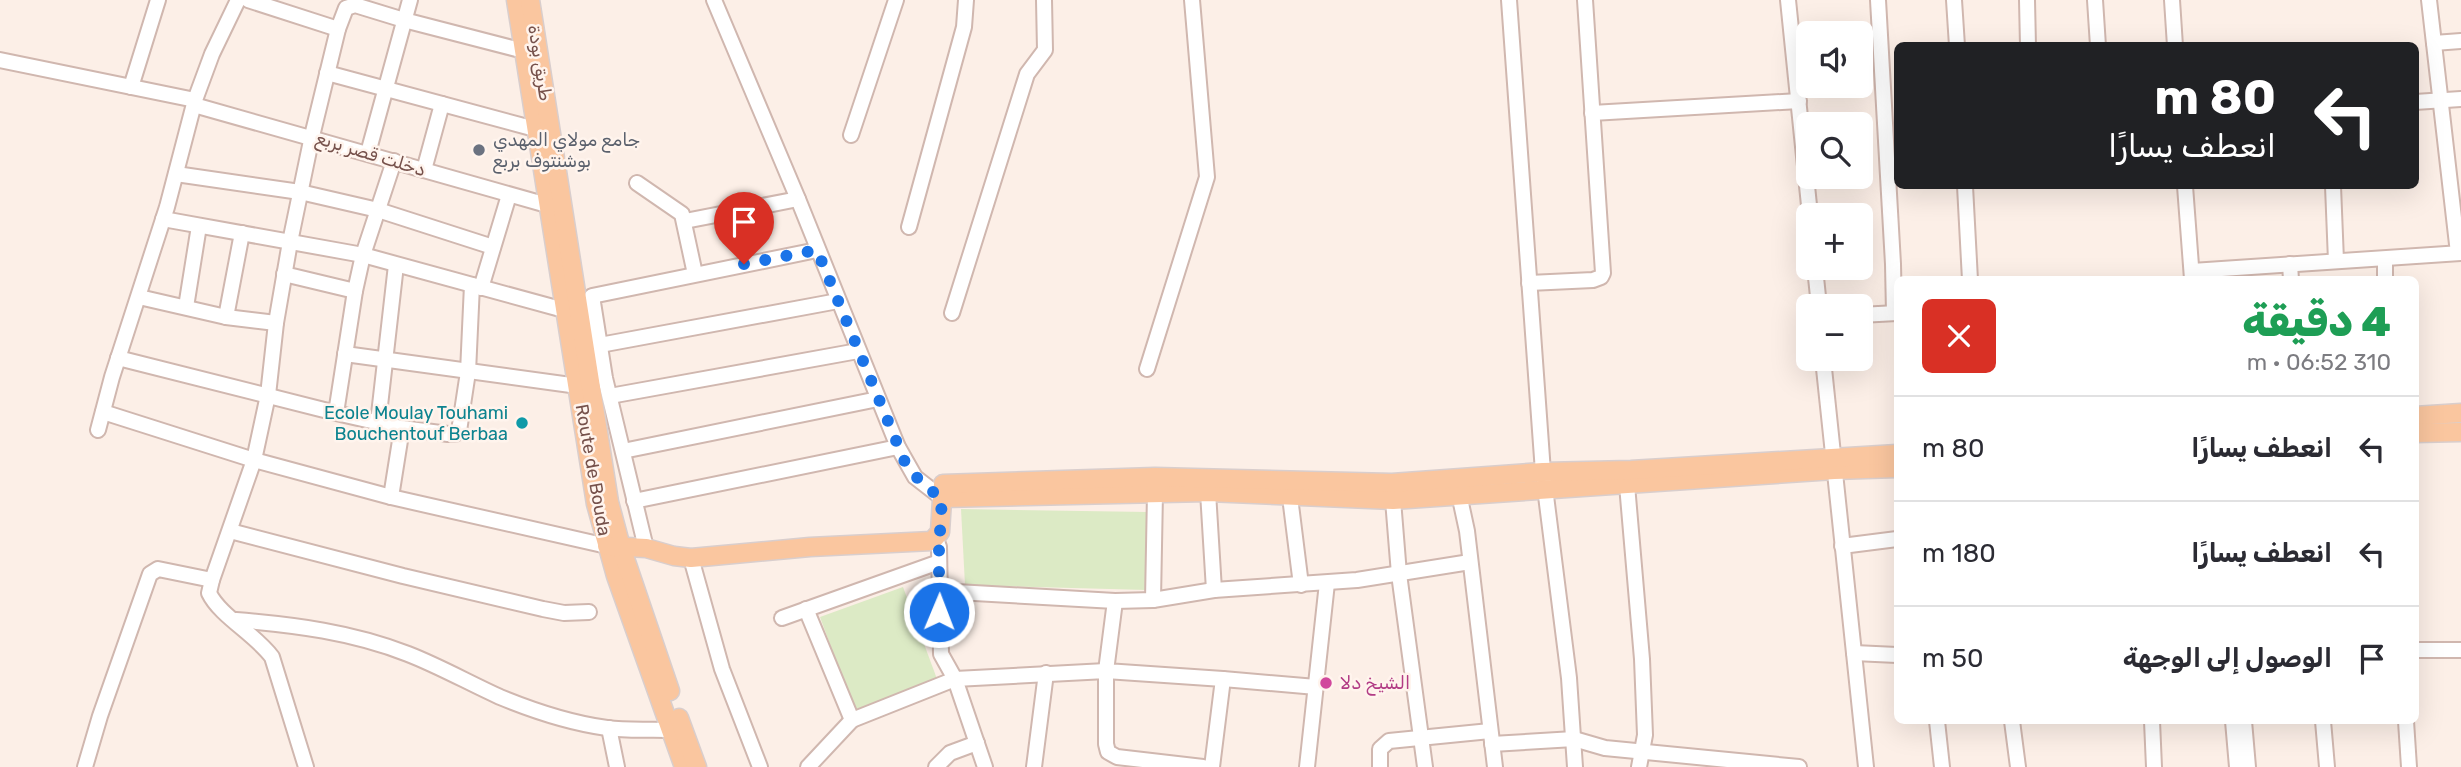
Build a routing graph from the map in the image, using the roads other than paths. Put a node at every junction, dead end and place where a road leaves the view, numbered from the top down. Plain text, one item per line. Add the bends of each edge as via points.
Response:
1 (158, 0) edge
2 (237, 0) edge
3 (248, 0) edge
4 (410, 0) edge
5 (516, 0) edge
6 (530, 0) edge
7 (714, 0) edge
8 (896, 0) edge
9 (966, 0) edge
10 (1044, 0) edge
11 (1192, 0) edge
12 (1509, 0) edge
13 (1585, 0) edge
14 (1788, 0) edge
15 (1878, 0) edge
16 (1954, 0) edge
17 (2027, 0) edge
18 (2095, 0) edge
19 (2172, 0) edge
20 (2430, 0) edge
21 (404, 20) junction
22 (338, 29) junction
23 (2461, 41) edge
24 (1956, 42) edge
25 (2028, 42) edge
26 (2098, 42) edge
27 (2175, 42) edge
28 (2434, 43) junction
29 (524, 51) junction
30 (0, 61) edge
31 (327, 73) junction
32 (131, 87) junction
33 (385, 89) junction
34 (1891, 94) edge
35 (2461, 99) edge
36 (2440, 100) junction
37 (1799, 101) junction
38 (194, 102) junction
39 (2419, 102) edge
40 (442, 104) junction
41 (1592, 113) junction
42 (535, 129) junction
43 (851, 135) dead end
44 (312, 136) junction
45 (368, 153) junction
46 (394, 161) junction
47 (424, 170) junction
48 (176, 174) junction
49 (638, 183) dead end
50 (1965, 189) edge
51 (2185, 189) edge
52 (2333, 189) edge
53 (300, 192) junction
54 (509, 195) junction
55 (798, 199) junction
56 (1809, 203) edge
57 (555, 207) junction
58 (378, 210) junction
59 (163, 219) junction
60 (685, 221) junction
61 (199, 226) junction
62 (909, 227) dead end
63 (242, 233) junction
64 (290, 242) junction
65 (493, 247) junction
66 (817, 250) junction
67 (2460, 253) edge
68 (363, 255) junction
69 (2385, 259) junction
70 (2336, 261) junction
71 (2290, 264) junction
72 (396, 265) junction
73 (284, 274) junction
74 (695, 274) junction
75 (2244, 274) edge
76 (2192, 275) edge
77 (1895, 276) edge
78 (1970, 276) edge
79 (2291, 276) edge
80 (2385, 276) edge
81 (1529, 284) junction
82 (476, 287) junction
83 (355, 291) junction
84 (139, 297) junction
85 (838, 300) junction
86 (186, 307) junction
87 (564, 310) junction
88 (952, 313) dead end
89 (1894, 313) edge
90 (1873, 314) edge
91 (226, 317) junction
92 (276, 324) junction
93 (600, 345) junction
94 (858, 351) junction
95 (345, 354) junction
96 (118, 358) junction
97 (386, 360) junction
98 (1147, 369) dead end
99 (1825, 371) edge
100 (468, 372) junction
101 (578, 386) junction
102 (268, 395) junction
103 (610, 396) junction
104 (878, 399) junction
105 (103, 412) junction
106 (336, 413) junction
107 (2461, 413) edge
108 (2419, 416) edge
109 (377, 423) junction
110 (402, 428) junction
111 (98, 430) dead end
112 (2461, 432) edge
113 (2419, 433) edge
114 (898, 447) junction
115 (623, 451) junction
116 (1894, 454) edge
117 (254, 460) junction
118 (1833, 464) junction
119 (1894, 468) edge
120 (1544, 481) junction
121 (1627, 485) junction
122 (942, 491) junction
123 (1208, 492) junction
124 (1155, 493) junction
125 (1459, 494) junction
126 (391, 497) junction
127 (1290, 497) junction
128 (1393, 500) junction
129 (634, 501) junction
130 (230, 531) junction
131 (936, 539) junction
132 (1894, 539) edge
133 (614, 546) junction
134 (1842, 546) junction
135 (646, 548) junction
136 (691, 558) junction
137 (939, 562) junction
138 (1470, 562) junction
139 (1399, 574) junction
140 (212, 580) junction
141 (1327, 583) junction
142 (1301, 585) junction
143 (1214, 590) junction
144 (939, 591) junction
145 (1153, 600) junction
146 (1115, 601) junction
147 (806, 608) junction
148 (589, 612) dead end
149 (782, 618) dead end
150 (236, 620) junction
151 (2419, 650) edge
152 (2461, 650) edge
153 (1854, 653) junction
154 (1894, 655) edge
155 (1106, 671) junction
156 (1046, 673) junction
157 (955, 679) junction
158 (1223, 679) junction
159 (1316, 687) junction
160 (852, 720) junction
161 (1937, 724) edge
162 (2012, 724) edge
163 (2152, 724) edge
164 (2233, 724) edge
165 (2244, 724) edge
166 (2323, 724) edge
167 (2406, 724) edge
168 (609, 728) junction
169 (671, 730) junction
170 (1491, 737) junction
171 (1421, 738) junction
172 (1574, 739) junction
173 (976, 743) junction
174 (1642, 751) junction
175 (85, 767) edge
176 (306, 767) edge
177 (617, 767) edge
178 (684, 767) edge
179 (697, 767) edge
180 (760, 767) edge
181 (808, 767) edge
182 (936, 767) edge
183 (985, 767) edge
184 (1034, 767) edge
185 (1203, 767) edge
186 (1212, 767) edge
187 (1307, 767) edge
188 (1380, 767) edge
189 (1425, 767) edge
190 (1495, 767) edge
191 (1575, 767) edge
192 (1639, 767) edge
193 (1799, 767) edge
194 (1866, 767) edge
195 (1942, 767) edge
196 (2018, 767) edge
197 (2154, 767) edge
198 (2237, 767) edge
199 (2248, 767) edge
200 (2327, 767) edge
201 (2409, 767) edge

1 - 32 street
2 - 38 street
3 - 22 street
4 - 21 street
5 - 29 main road, طريق بودة
6 - 57 main road, طريق بودة
7 - 55 street
8 - 43 street
9 - 62 street via 964,27
10 - 88 street via 1045,50 1027,74
11 - 98 street via 1207,177
12 - 81 street
13 - 41 street
14 - 37 street
15 - 34 street
16 - 24 street
17 - 25 street
18 - 26 street
19 - 27 street
20 - 28 street
21 - 22 street via 351,5
21 - 29 street
21 - 33 street
22 - 31 street
23 - 28 street
28 - 36 street
29 - 42 main road, طريق بودة
30 - 32 street, دخلت قصر بربع
31 - 33 street
31 - 44 street
32 - 38 street, دخلت قصر بربع
33 - 40 street
33 - 45 street
34 - 77 street
35 - 36 street
36 - 39 street
36 - 67 street
37 - 41 street
37 - 56 street
38 - 44 street, دخلت قصر بربع
38 - 48 street
40 - 42 street
40 - 47 street
41 - 81 street via 1601,277
42 - 57 main road, طريق بودة
44 - 45 street, دخلت قصر بربع
44 - 53 street
45 - 46 street, دخلت قصر بربع
46 - 47 street, دخلت قصر بربع
46 - 58 street
47 - 54 street, دخلت قصر بربع
48 - 53 street
48 - 59 street
49 - 60 street via 679,210
50 - 78 street
51 - 76 street
52 - 70 street
53 - 58 street
53 - 64 street
54 - 57 street, دخلت قصر بربع
54 - 65 street
55 - 60 street
55 - 66 street
57 - 87 main road, Route de Bouda
57 - 133 main road, Route de Bouda
58 - 65 street
58 - 68 street
59 - 61 street
59 - 84 street
60 - 74 street
61 - 63 street
61 - 86 street
63 - 64 street
63 - 91 street
64 - 68 street
64 - 73 street
65 - 82 street
66 - 74 street
66 - 85 street
67 - 69 street
68 - 72 street
68 - 83 street
69 - 70 street
69 - 80 street
70 - 71 street
71 - 75 street
71 - 79 street
72 - 82 street
72 - 97 street
73 - 83 street
73 - 92 street
74 - 93 street via 594,294
75 - 76 street
81 - 120 street
82 - 87 street
82 - 100 street
83 - 95 street
84 - 86 street
84 - 96 street
85 - 93 street
85 - 94 street
86 - 91 street
87 - 101 main road, Route de Bouda
89 - 90 street
91 - 92 street
92 - 102 street
93 - 103 street
94 - 103 street
94 - 104 street
95 - 97 street
95 - 106 street
96 - 102 street
96 - 105 street
97 - 100 street
97 - 109 street
99 - 118 street
100 - 101 street
100 - 110 street via 459,431 448,434
101 - 133 main road, Route de Bouda via 596,504
102 - 106 street
102 - 117 street
103 - 115 street
104 - 114 street
104 - 115 street
105 - 111 street
105 - 117 street
106 - 109 street
107 - 108 main road
109 - 110 street
110 - 126 street
112 - 113 main road
114 - 122 street via 907,467 927,488
114 - 129 street
115 - 129 street
116 - 118 main road
117 - 126 street
117 - 130 street
118 - 119 main road
118 - 120 main road via 1630,470
118 - 121 main road
118 - 134 street
120 - 121 main road
120 - 122 main road via 1392,483 1155,477
120 - 125 main road
120 - 172 street
121 - 174 street via 1642,659
122 - 124 main road
122 - 131 main road
123 - 124 main road
123 - 127 main road
123 - 143 street
124 - 145 street
125 - 128 main road
125 - 138 street
126 - 133 street
127 - 128 main road
127 - 142 street
128 - 139 street
129 - 135 street
130 - 140 street
130 - 148 street via 543,609
131 - 136 main road
131 - 137 street
132 - 134 street
133 - 135 main road
133 - 169 main road, Route de Bouda
133 - 179 main road, Route de Bouda
134 - 153 street
135 - 136 main road
136 - 180 street via 722,670
137 - 144 street
137 - 147 street
138 - 139 street
138 - 170 street
139 - 141 street
139 - 171 street
140 - 150 street via 211,597
140 - 175 street via 158,569 150,574
141 - 142 street
141 - 159 street
142 - 143 street
143 - 145 street
144 - 146 street
144 - 157 street via 941,654
145 - 146 street
146 - 155 street
147 - 149 street
147 - 160 street
150 - 168 street via 303,626 358,638 409,654 542,713
150 - 176 street via 272,657
151 - 152 street
153 - 154 street
153 - 194 street
155 - 156 street
155 - 158 street
155 - 185 street via 1106,744 1111,755
156 - 157 street
156 - 184 street
157 - 160 street
157 - 173 street
158 - 159 street
158 - 186 street
159 - 187 street
160 - 181 street
161 - 195 street
162 - 196 street
163 - 197 street
164 - 198 street
165 - 199 street
166 - 200 street
167 - 201 street
168 - 169 street
168 - 177 street
169 - 178 main road, Route de Bouda
170 - 171 street
170 - 172 street
170 - 190 street
171 - 188 street via 1383,744
171 - 189 street
172 - 174 street
172 - 191 street
173 - 182 street via 950,753
173 - 183 street
174 - 192 street
174 - 193 street

